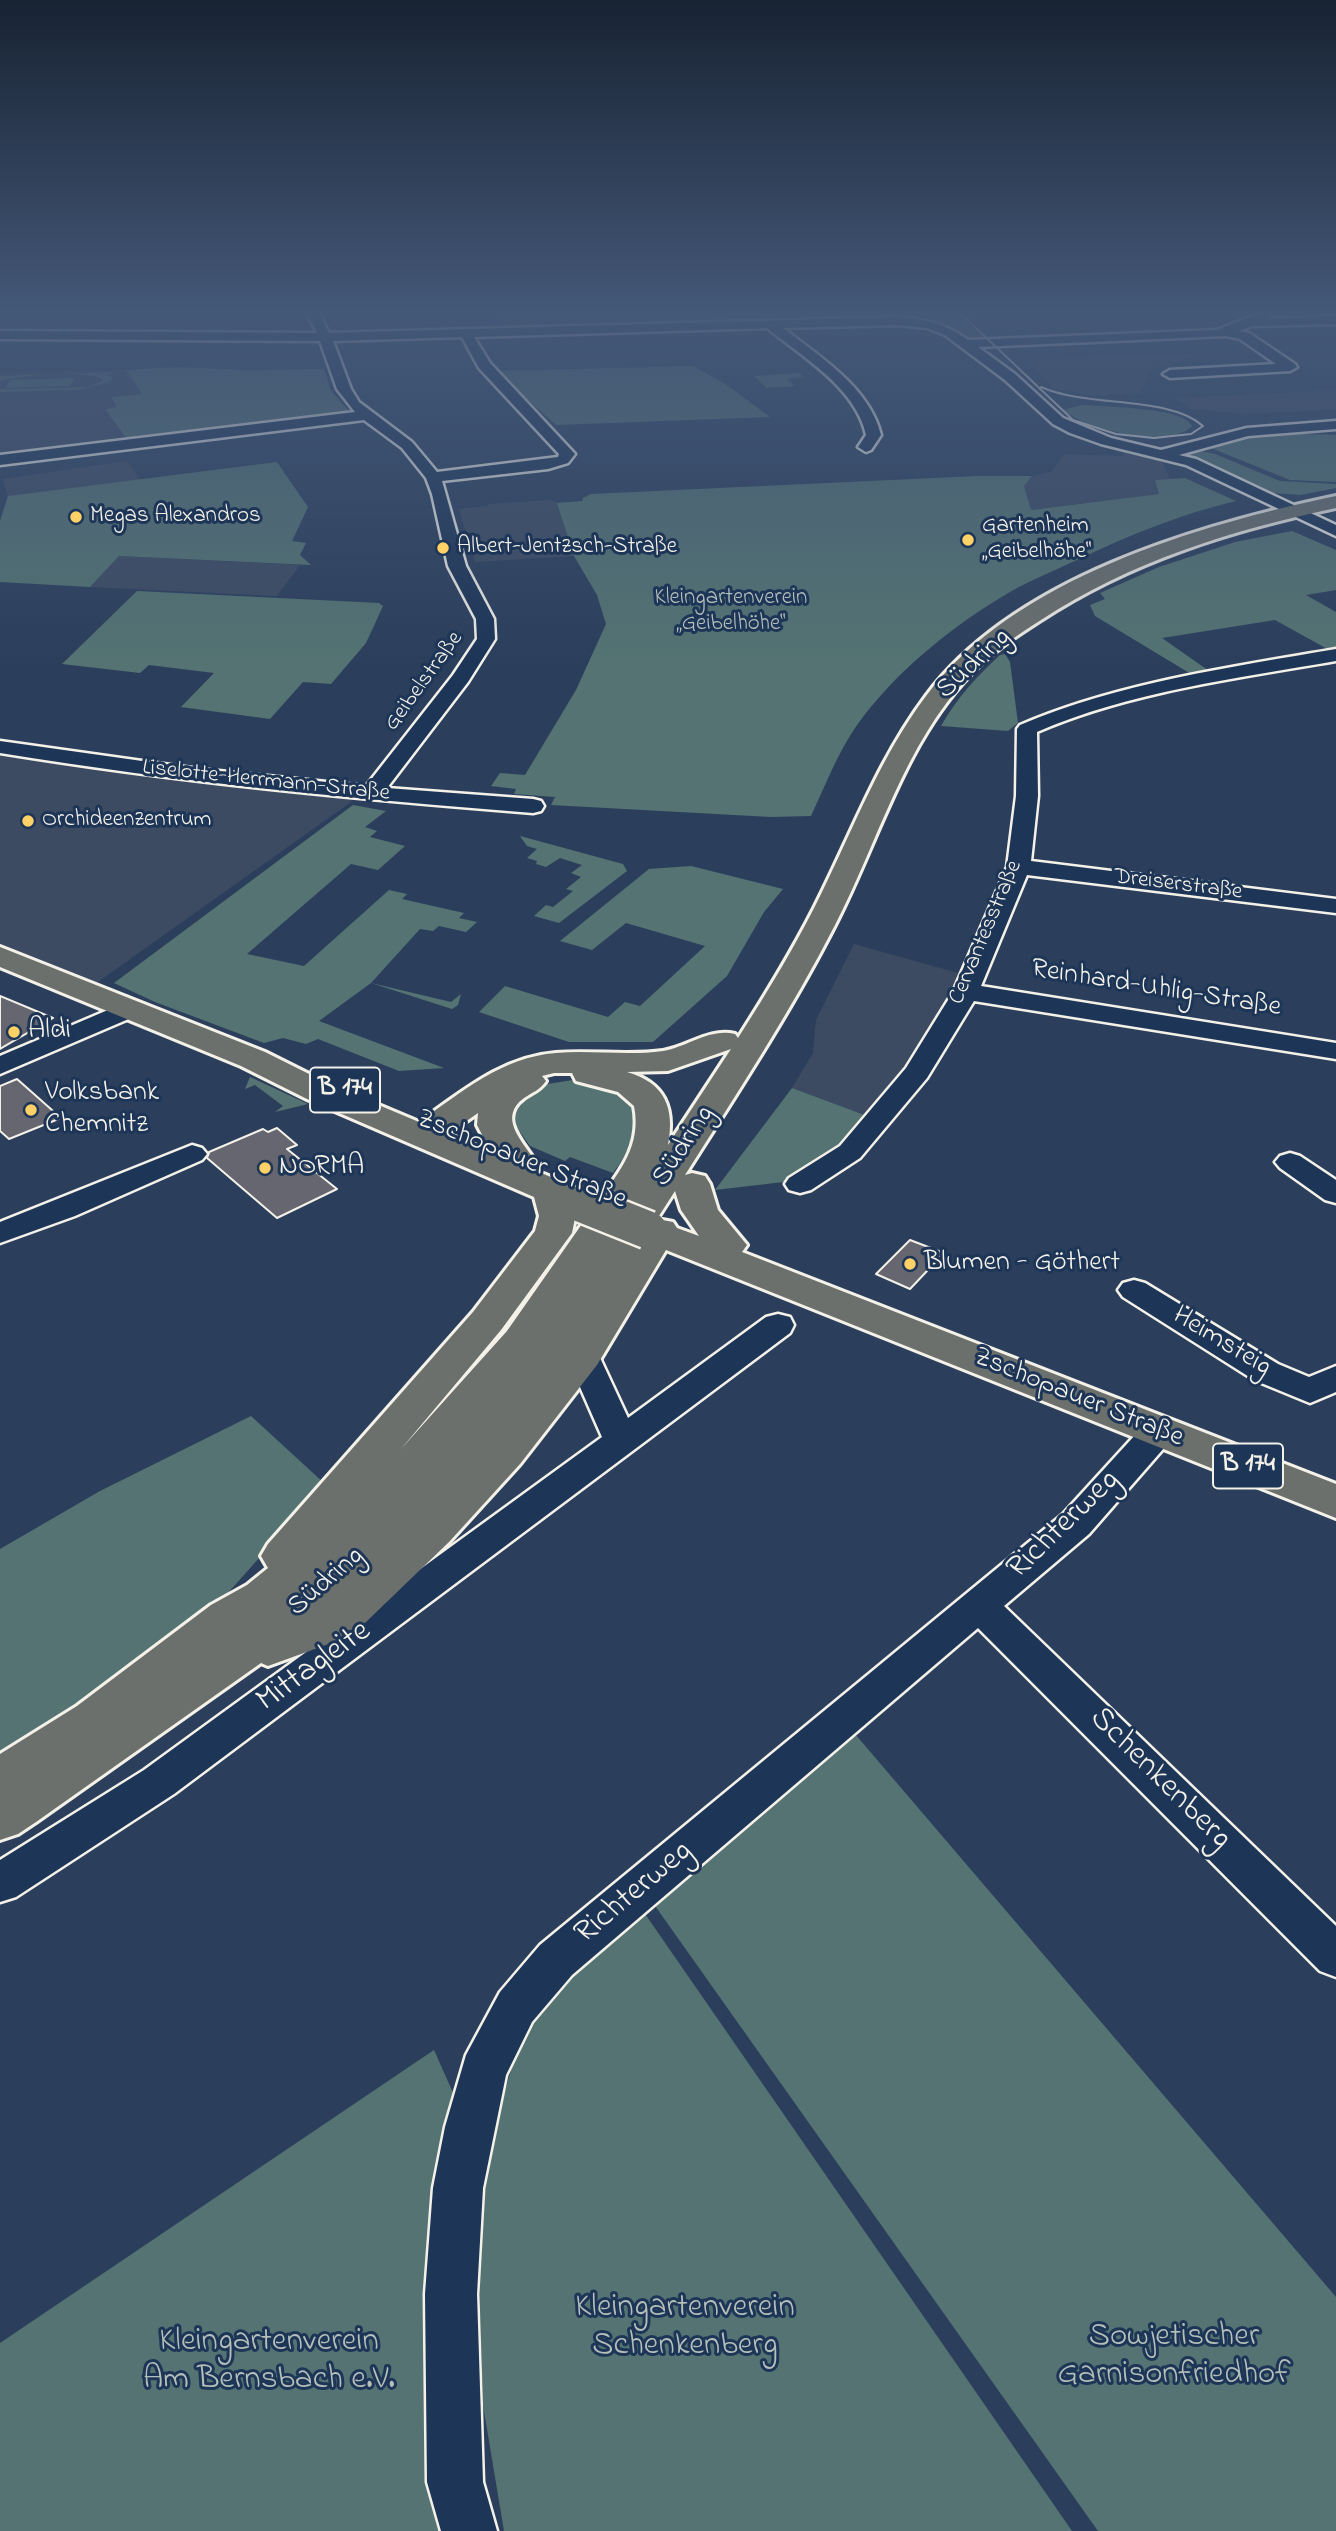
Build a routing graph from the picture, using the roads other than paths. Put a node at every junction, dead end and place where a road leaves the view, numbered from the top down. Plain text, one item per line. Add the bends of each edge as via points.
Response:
1 (270, 427) edge
2 (384, 427) edge
3 (542, 427) edge
4 (874, 427) edge
5 (1068, 427) edge
6 (1309, 427) edge
7 (866, 447) dead end
8 (1164, 454) junction
9 (0, 460) edge
10 (433, 477) junction
11 (1336, 493) edge
12 (1336, 502) edge
13 (1288, 508) junction
14 (1336, 531) edge
15 (1336, 655) edge
16 (0, 747) edge
17 (372, 793) junction
18 (533, 806) dead end
19 (1019, 867) junction
20 (1336, 906) edge
21 (0, 956) edge
22 (784, 988) junction
23 (967, 992) junction
24 (130, 1009) junction
25 (723, 1041) junction
26 (1336, 1051) edge
27 (0, 1066) edge
28 (428, 1131) junction
29 (192, 1154) dead end
30 (648, 1156) junction
31 (516, 1158) junction
32 (1290, 1162) dead end
33 (692, 1184) junction
34 (800, 1184) dead end
35 (549, 1189) junction
36 (1336, 1194) edge
37 (588, 1196) junction
38 (657, 1225) junction
39 (0, 1233) edge
40 (732, 1254) junction
41 (626, 1289) junction
42 (1134, 1290) dead end
43 (778, 1325) dead end
44 (583, 1355) junction
45 (1323, 1384) edge
46 (1159, 1431) junction
47 (621, 1440) junction
48 (1336, 1502) edge
49 (979, 1606) junction
50 (227, 1640) junction
51 (0, 1780) edge
52 (0, 1818) edge
53 (0, 1882) edge
54 (1336, 1956) edge
55 (469, 2531) edge

1 - 9 street
2 - 10 street, Geibelstraße via 407,445
3 - 10 street via 567,454 563,460
4 - 7 street
5 - 8 street
6 - 8 street via 1247,432
8 - 13 street
10 - 17 street, Geibelstraße via 457,566 482,610 486,639
11 - 13 main road, Südring
12 - 13 main road, Südring
13 - 14 street
13 - 22 main road, Südring via 1094,578 1052,601 962,669 919,722 874,807 821,925
13 - 25 main road, Südring via 1188,530 1092,568 1031,600 962,648 901,715 796,922
15 - 19 street, Cervantesstraße via 1107,701 1060,713 1027,729 1027,796
16 - 17 street, Liselotte-Herrmann-Straße via 218,779
17 - 18 street, Liselotte-Herrmann-Straße
19 - 20 street, Dreiserstraße
19 - 23 street, Cervantesstraße
21 - 24 main road, Zschopauer Straße / B 174
22 - 33 main road via 774,1053
22 - 50 main road, Südring via 556,1341 473,1444 292,1615
23 - 26 street, Reinhard-Uhlig-Straße
23 - 34 street, Cervantesstraße via 917,1072 850,1152
24 - 27 street
24 - 28 main road, Zschopauer Straße / B 174 via 253,1059 326,1082
25 - 28 main road via 668,1061 554,1063 530,1068 506,1077
25 - 30 main road, Südring
28 - 31 main road, Zschopauer Straße / B 174
28 - 35 main road, Zschopauer Straße / B 174
29 - 39 street
30 - 31 main road via 654,1120 640,1091 615,1078 564,1073 532,1080 498,1104 495,1132
30 - 50 main road, Südring via 521,1340 436,1439 388,1489 264,1598
31 - 37 main road, Zschopauer Straße
32 - 36 street
33 - 38 main road
33 - 40 main road via 699,1212
35 - 37 main road, Zschopauer Straße / B 174
35 - 50 main road via 558,1223 528,1266
37 - 38 main road, Zschopauer Straße / B 174, bridge
38 - 40 main road, Zschopauer Straße / B 174
38 - 41 main road
40 - 41 main road via 652,1273
40 - 46 main road, Zschopauer Straße / B 174 via 860,1311
41 - 44 main road
42 - 45 street, Heimsteig via 1266,1372
43 - 47 street, Mittagleite
44 - 47 street
44 - 50 main road via 505,1452 433,1530 349,1609 320,1628
46 - 48 main road, Zschopauer Straße / B 174
46 - 49 street, Richterweg via 1076,1524
47 - 53 street, Mittagleite via 159,1782
49 - 54 street, Schenkenberg
49 - 55 street, Richterweg via 556,1960 516,2007 483,2071 458,2188 451,2294 455,2482
50 - 51 main road, Südring
50 - 52 main road, Südring

